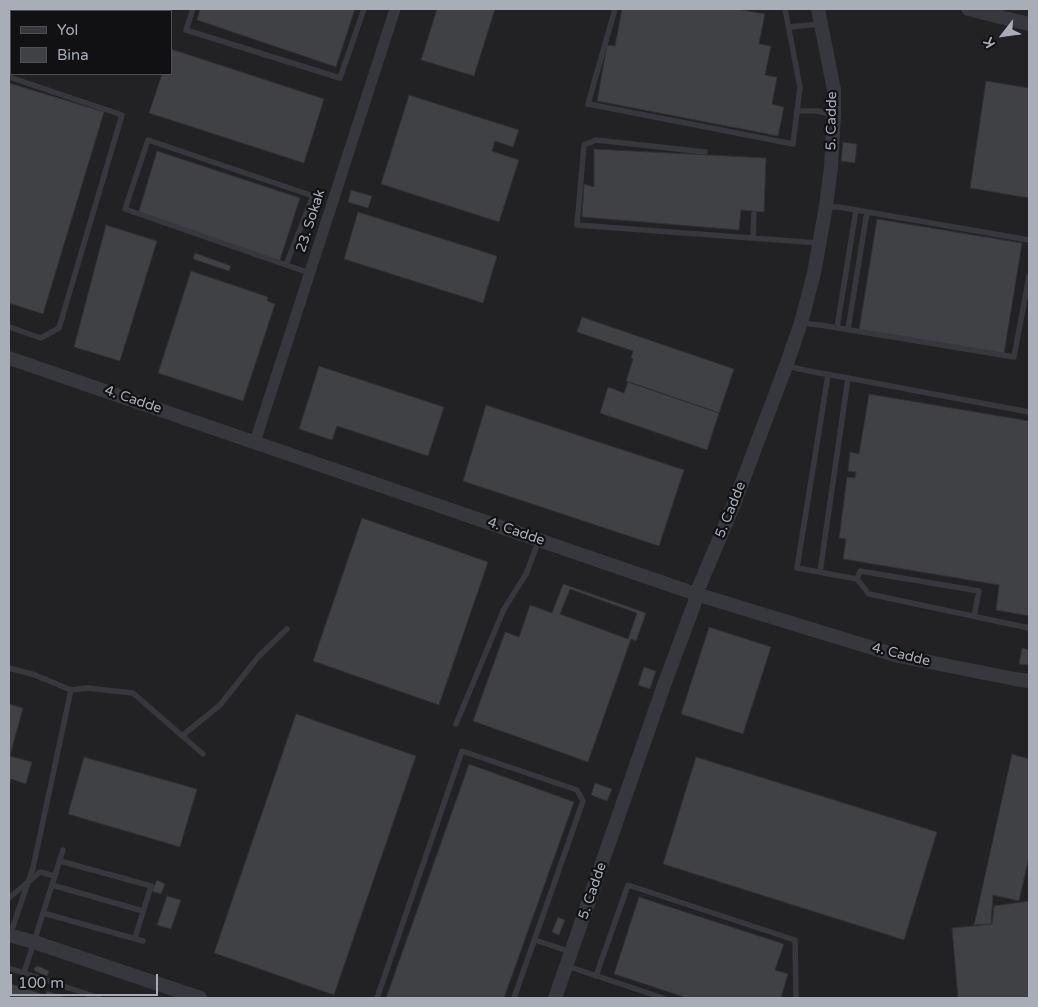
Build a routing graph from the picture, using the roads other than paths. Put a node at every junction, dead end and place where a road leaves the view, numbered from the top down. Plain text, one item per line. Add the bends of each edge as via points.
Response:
1 (193, 9) edge
2 (364, 9) edge
3 (395, 9) edge
4 (615, 9) edge
5 (785, 9) edge
6 (818, 9) edge
7 (968, 9) edge
8 (822, 24) junction
9 (1029, 24) edge
10 (789, 27) junction
11 (9, 77) edge
12 (797, 111) junction
13 (834, 115) junction
14 (705, 152) dead end
15 (826, 206) junction
16 (856, 210) junction
17 (867, 212) junction
18 (754, 214) dead end
19 (753, 238) junction
20 (1029, 240) edge
21 (819, 243) junction
22 (286, 265) junction
23 (310, 273) junction
24 (1029, 276) edge
25 (801, 323) junction
26 (9, 327) edge
27 (837, 328) junction
28 (848, 330) junction
29 (9, 358) edge
30 (786, 366) junction
31 (828, 374) junction
32 (848, 378) junction
33 (1029, 412) edge
34 (255, 442) junction
35 (539, 540) junction
36 (820, 572) junction
37 (858, 579) junction
38 (696, 594) junction
39 (974, 616) junction
40 (1029, 628) edge
41 (287, 629) dead end
42 (9, 668) edge
43 (1029, 681) edge
44 (72, 690) junction
45 (456, 724) dead end
46 (182, 736) junction
47 (203, 754) dead end
48 (63, 850) dead end
49 (60, 861) junction
50 (55, 876) junction
51 (28, 882) junction
52 (52, 885) junction
53 (9, 898) edge
54 (143, 911) junction
55 (43, 912) junction
56 (9, 935) edge
57 (134, 938) junction
58 (534, 940) junction
59 (143, 941) dead end
60 (34, 942) junction
61 (572, 952) junction
62 (567, 966) junction
63 (9, 968) edge
64 (24, 973) junction
65 (596, 976) junction
66 (99, 998) edge
67 (200, 998) edge
68 (377, 998) edge
69 (514, 998) edge
70 (555, 998) edge
71 (663, 998) edge
72 (796, 998) edge

1 - 2 lane via 186,30 340,78
3 - 23 street, 23. Sokak
4 - 12 lane via 588,104 793,144
5 - 10 lane
6 - 8 street, 5. Cadde
7 - 9 street
8 - 10 lane
8 - 13 street, 5. Cadde via 834,90
10 - 12 lane via 800,87
11 - 26 lane via 122,115 59,328 41,338
12 - 13 lane
13 - 15 street, 5. Cadde
14 - 19 lane via 596,140 584,145 577,225
15 - 16 lane
15 - 21 street, 5. Cadde
16 - 17 lane
16 - 27 lane
17 - 20 lane
17 - 28 lane
18 - 19 lane
19 - 21 lane
21 - 25 street, 5. Cadde
22 - 22 lane via 313,196 148,140 125,209
22 - 23 lane
23 - 34 street, 23. Sokak
24 - 28 lane via 1014,356
25 - 27 lane
25 - 30 street, 5. Cadde
27 - 28 lane
29 - 34 street, 4. Cadde
30 - 31 lane
30 - 38 street, 5. Cadde
31 - 32 lane
31 - 36 lane via 797,568
32 - 33 lane
32 - 36 lane
34 - 35 street, 4. Cadde
35 - 38 street, 4. Cadde
35 - 45 lane via 526,574 504,608
36 - 37 lane
37 - 39 lane via 869,594
37 - 39 lane via 860,571 979,591
38 - 43 street, 4. Cadde via 899,656
38 - 61 street, 5. Cadde
39 - 40 lane
41 - 46 lane via 259,656 220,705
42 - 44 lane
44 - 46 lane via 87,688 133,693
44 - 51 lane via 34,868
46 - 47 lane
48 - 49 lane
49 - 50 lane
49 - 54 lane via 151,886
50 - 51 lane via 40,872
50 - 52 lane
51 - 53 lane
51 - 56 lane
52 - 54 lane
52 - 55 lane
54 - 57 lane
55 - 57 lane
55 - 60 lane
56 - 60 street
57 - 59 lane
58 - 61 lane
58 - 68 lane via 583,801 577,790 462,752
58 - 69 lane
60 - 64 lane
60 - 67 street
61 - 62 street, 5. Cadde
62 - 65 lane
62 - 70 street, 5. Cadde
63 - 64 lane
64 - 66 lane
65 - 71 lane
65 - 72 lane via 628,885 795,940

